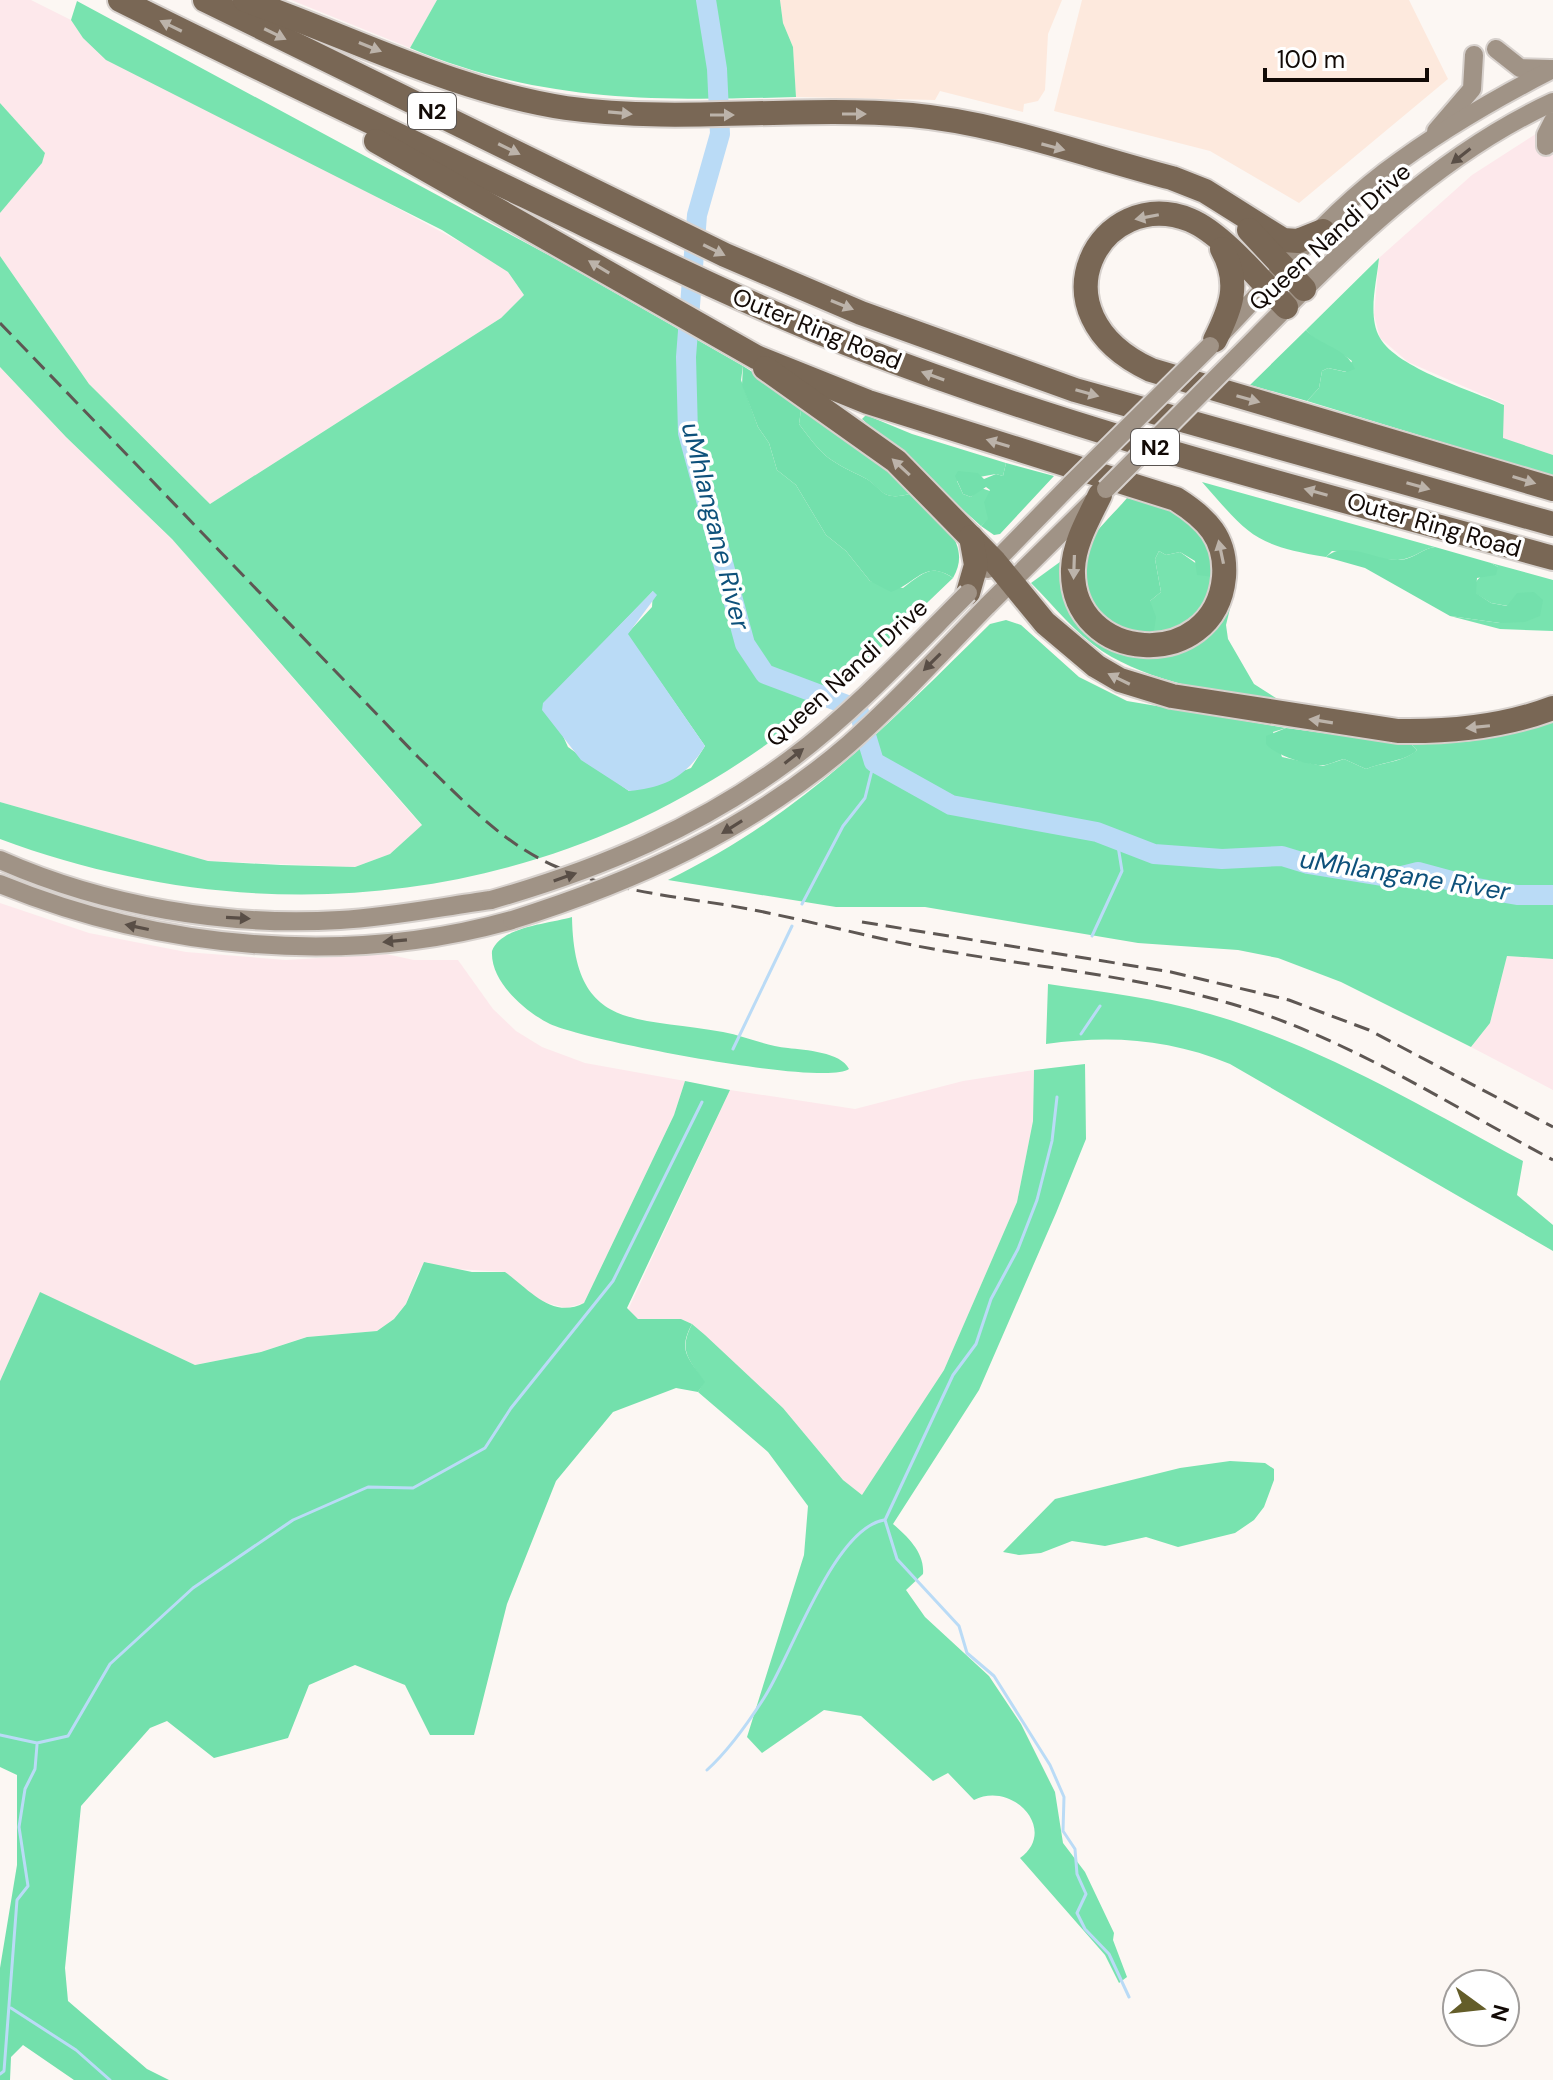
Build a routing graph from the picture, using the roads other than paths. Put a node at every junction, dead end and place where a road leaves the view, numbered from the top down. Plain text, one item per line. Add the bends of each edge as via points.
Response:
1 (120, 0) edge
2 (205, 0) edge
3 (245, 0) edge
4 (1496, 49) dead end
5 (1474, 55) dead end
6 (1552, 69) edge
7 (1553, 102) edge
8 (342, 110) junction
9 (1553, 121) edge
10 (1431, 141) junction
11 (1546, 146) dead end
12 (1240, 215) junction
13 (1323, 231) junction
14 (1217, 239) junction
15 (1285, 267) junction
16 (1266, 287) junction
17 (1304, 289) junction
18 (1286, 307) junction
19 (1213, 343) junction
20 (749, 354) junction
21 (1553, 489) edge
22 (1103, 492) junction
23 (1553, 524) edge
24 (970, 535) junction
25 (1553, 558) edge
26 (995, 562) junction
27 (1012, 582) junction
28 (977, 600) junction
29 (1553, 708) edge
30 (0, 860) edge
31 (0, 884) edge

8 -> 1 highway, Outer Ring Road / N2
2 -> 23 highway, Outer Ring Road / N2 via 770,276 932,340 1075,390
3 -> 12 highway via 481,88 566,108 668,115 889,114 948,120 1172,178 1205,191
4 - 6 main road via 1520,68
5 - 10 main road via 1472,89
6 - 10 main road, Queen Nandi Drive
7 -> 17 main road, Queen Nandi Drive via 1511,121 1412,191
20 -> 8 highway via 377,141
25 -> 8 highway, Outer Ring Road / N2 via 1052,417 916,370 765,310
9 - 11 main road
10 - 13 main road, Queen Nandi Drive via 1384,173
12 - 13 highway via 1291,241
12 - 15 highway
13 - 15 main road, Queen Nandi Drive
14 - 16 highway
14 - 19 highway via 1234,281 1231,307
14 -> 21 highway via 1191,220 1161,214 1133,219 1107,237 1088,266 1086,300 1090,318 1117,352 1151,370
15 - 16 main road, Queen Nandi Drive
15 - 17 highway
16 - 18 highway
16 - 19 main road, Queen Nandi Drive
17 - 18 main road, Queen Nandi Drive
18 - 22 main road, Queen Nandi Drive, bridge
19 - 26 main road, Queen Nandi Drive, bridge
22 -> 20 highway via 1075,553 1074,585 1082,605 1103,633 1132,645 1156,647 1187,636 1217,603 1224,558 1212,527 1176,499 868,402
24 -> 20 highway via 896,461
22 - 27 main road, Queen Nandi Drive
24 - 26 highway
24 - 28 highway
26 - 27 highway
26 - 28 main road, Queen Nandi Drive
27 - 28 main road, Queen Nandi Drive
29 -> 27 highway via 1497,725 1398,731 1158,693 1096,666 1045,623
30 -> 28 main road, Queen Nandi Drive, bridge via 116,898 224,917 336,920 491,900 609,862 738,795 814,739
28 -> 31 main road, Queen Nandi Drive, bridge via 849,744 768,804 665,864 512,920 401,941 263,944 136,927 54,906

